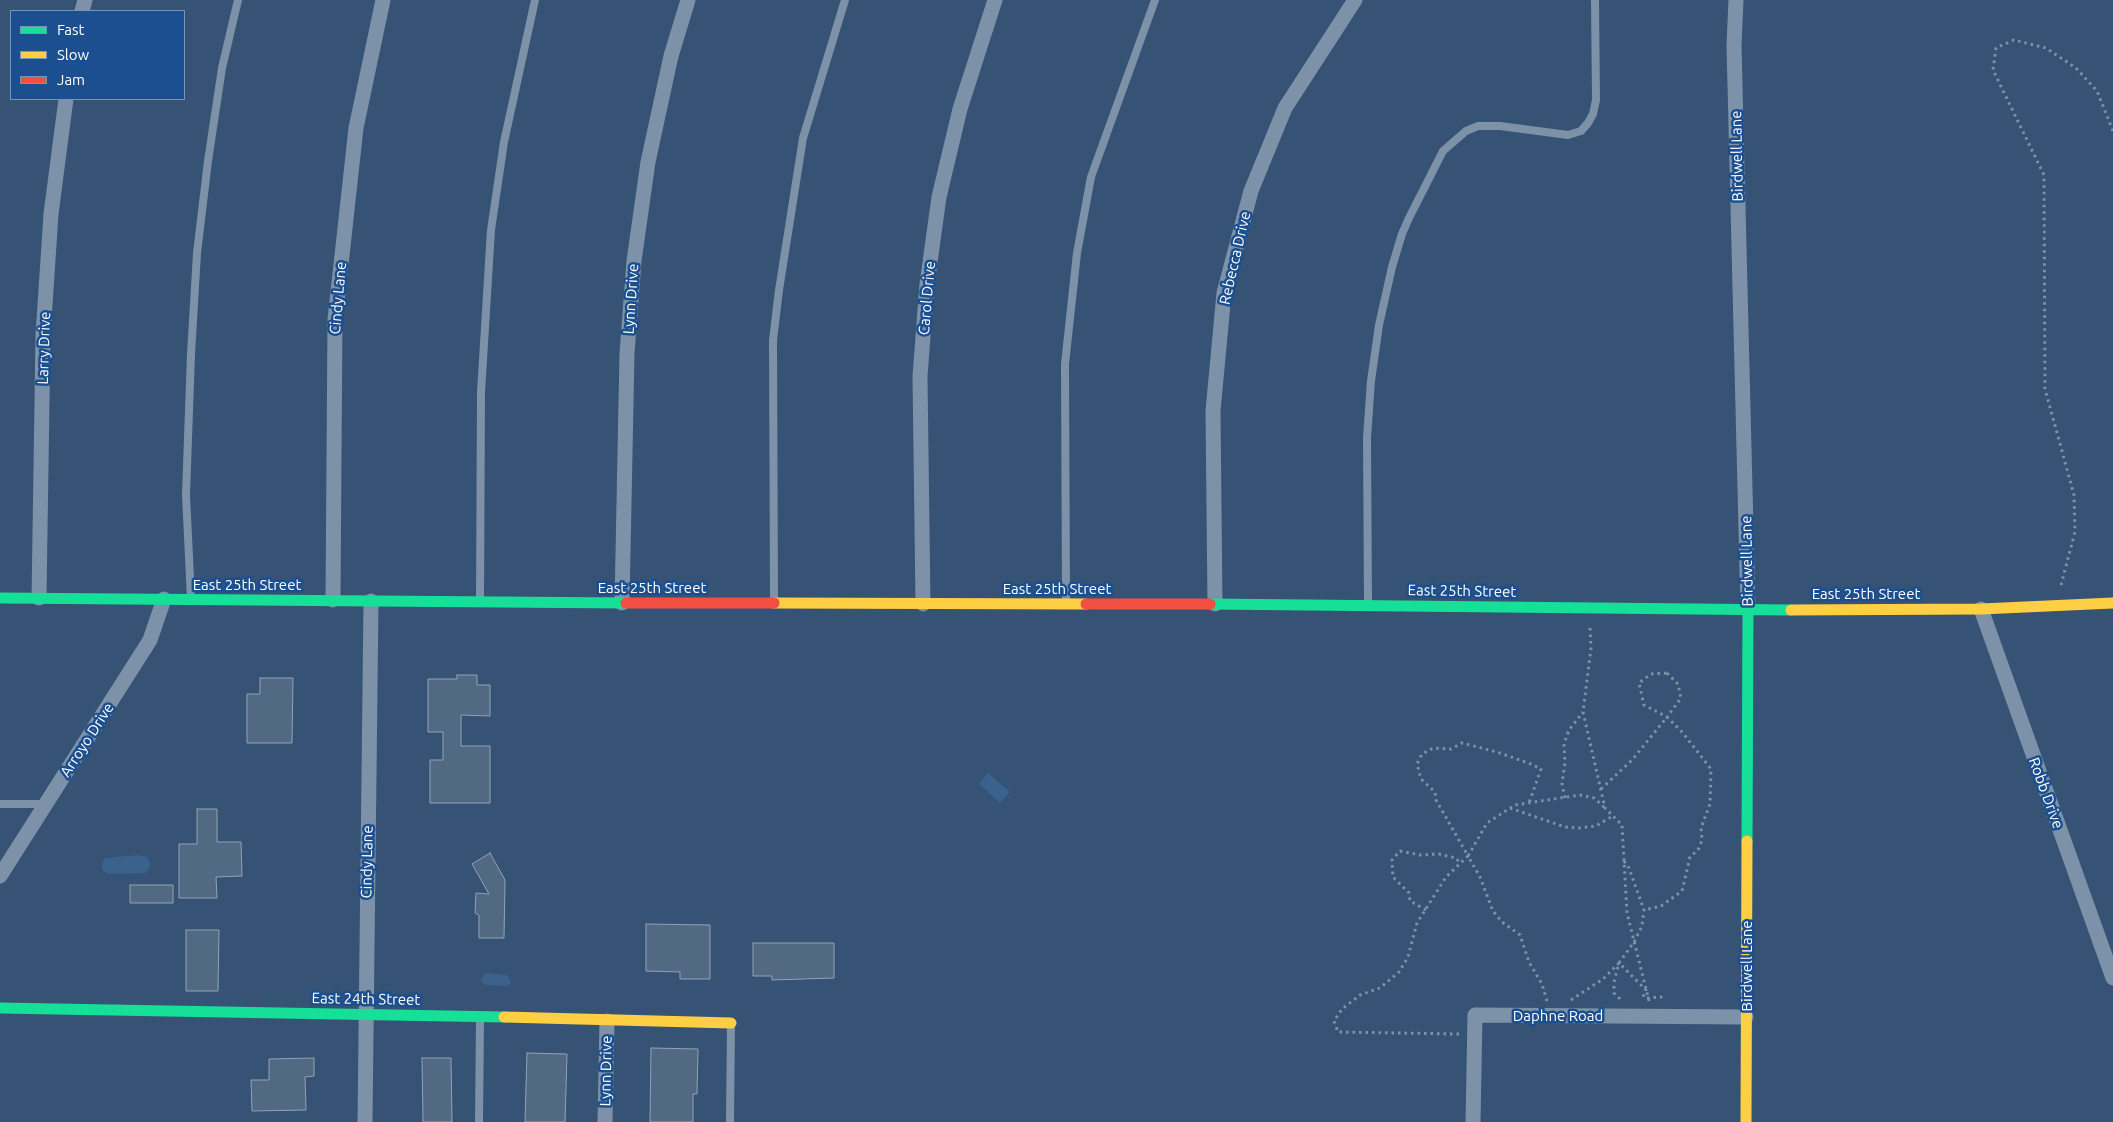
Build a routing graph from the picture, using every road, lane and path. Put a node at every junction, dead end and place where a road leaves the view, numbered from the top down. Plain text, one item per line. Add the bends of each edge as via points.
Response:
1 (238, 0) edge
2 (383, 0) edge
3 (535, 0) edge
4 (688, 0) edge
5 (845, 0) edge
6 (995, 0) edge
7 (1155, 0) edge
8 (1355, 0) edge
9 (1595, 0) edge
10 (1736, 0) edge
11 (66, 100) edge
12 (2113, 131) edge
13 (0, 598) edge
14 (39, 598) junction
15 (164, 599) junction
16 (191, 599) junction
17 (333, 600) junction
18 (371, 601) junction
19 (480, 602) junction
20 (622, 603) junction
21 (2113, 603) edge
22 (774, 604) junction
23 (924, 604) junction
24 (1066, 604) junction
25 (1215, 604) junction
26 (1368, 605) junction
27 (2056, 605) junction
28 (1590, 608) junction
29 (1981, 608) junction
30 (1748, 610) junction
31 (1583, 712) junction
32 (1666, 717) junction
33 (1601, 789) junction
34 (1565, 798) junction
35 (1529, 803) junction
36 (0, 804) edge
37 (45, 804) junction
38 (1510, 808) junction
39 (1605, 808) junction
40 (1613, 816) junction
41 (1468, 856) junction
42 (1623, 860) junction
43 (1460, 863) junction
44 (0, 876) edge
45 (1426, 910) junction
46 (1644, 910) junction
47 (1634, 942) junction
48 (1619, 963) junction
49 (2113, 978) edge
50 (1646, 990) junction
51 (1643, 998) junction
52 (1648, 998) junction
53 (1623, 1002) dead end
54 (0, 1008) edge
55 (1635, 1009) junction
56 (365, 1013) junction
57 (1558, 1016) junction
58 (1653, 1016) junction
59 (1677, 1016) junction
60 (480, 1017) junction
61 (1746, 1017) junction
62 (607, 1021) junction
63 (731, 1023) joint
64 (1475, 1034) junction
65 (365, 1122) edge
66 (479, 1122) edge
67 (605, 1122) edge
68 (730, 1122) edge
69 (1473, 1122) edge
70 (1746, 1122) edge

1 - 16 lane via 222,68 197,253 186,495
2 - 17 street, Cindy Lane via 356,128 335,319
3 - 19 lane via 504,142 491,230 481,392
4 - 20 street, Lynn Drive via 671,56 648,162 634,261 627,353
5 - 22 lane via 803,138 773,340
6 - 23 street, Carol Drive via 960,109 939,196 927,284 920,376
7 - 24 lane via 1091,177 1077,254 1066,364
8 - 25 street, Rebecca Drive via 1285,108 1251,191 1224,293 1213,411
9 - 26 lane via 1596,100 1588,123 1581,131 1568,135 1500,126 1478,126 1466,131 1443,151 1402,234 1392,267 1371,381 1367,438
10 - 30 street, Birdwell Lane via 1734,45
11 - 14 street, Larry Drive via 50,214 44,326
12 - 27 path via 2097,91 2076,68 2046,48 2014,40 1996,48 1993,70 2044,175 2045,389 2074,495 2074,532
13 - 14 street, East 25th Street
14 - 15 street, East 25th Street
15 - 16 street, East 25th Street
15 - 37 street, Arroyo Drive via 150,640
16 - 17 street, East 25th Street
17 - 18 street, East 25th Street
18 - 19 street, East 25th Street
18 - 56 street, Cindy Lane
19 - 20 street, East 25th Street
20 - 22 street, East 25th Street
21 - 27 street, East 25th Street
22 - 23 street, East 25th Street
23 - 24 street, East 25th Street
24 - 25 street, East 25th Street
25 - 26 street, East 25th Street
26 - 28 street, East 25th Street
27 - 29 street, East 25th Street
28 - 30 street, East 25th Street
28 - 31 path via 1591,648
29 - 30 street, East 25th Street
29 - 49 street, Robb Drive
30 - 61 street, Birdwell Lane
31 - 33 path
31 - 34 path via 1569,730 1564,744 1562,784
32 - 32 path via 1644,705 1639,683 1651,674 1667,673 1678,684 1681,698
32 - 33 path via 1632,760
32 - 46 path via 1711,769 1710,804 1701,828 1702,840 1690,857 1682,891 1661,906
33 - 39 path
34 - 35 path
34 - 39 path via 1580,795 1594,798
35 - 38 path
35 - 41 path via 1541,769 1531,764 1462,743 1450,749 1433,748 1422,754 1417,764 1421,780 1435,792 1436,800
36 - 37 lane
37 - 44 street, Arroyo Drive
38 - 40 path via 1565,827 1596,826
38 - 41 path via 1487,823
39 - 40 path
40 - 42 path via 1622,825
41 - 43 path
41 - 57 path via 1493,911 1520,935 1529,962
42 - 46 path
42 - 47 path via 1627,913
43 - 45 path via 1446,877
43 - 45 path via 1456,858 1439,854 1400,851 1392,860 1393,877 1409,893 1410,901
45 - 64 path via 1417,923 1408,957 1399,972 1380,988 1360,995 1342,1009 1334,1020 1338,1032
46 - 47 path via 1642,926
47 - 48 path
47 - 50 path
48 - 50 path
48 - 53 path via 1614,993
48 - 57 path via 1603,979 1573,997
50 - 51 path
50 - 52 path
51 - 52 path
51 - 55 path
51 - 55 path
52 - 58 path
52 - 59 path via 1661,997
54 - 56 street, East 24th Street
55 - 57 street, Daphne Road
55 - 58 street, Daphne Road
56 - 60 street, East 24th Street
56 - 65 street, Cindy Lane
57 - 64 street, Daphne Road via 1476,1015
58 - 59 street, Daphne Road
59 - 61 street, Daphne Road
60 - 62 street, East 24th Street
60 - 66 lane
61 - 70 street, Birdwell Lane
62 - 63 street, East 24th Street
62 - 67 street, Lynn Drive
63 - 68 lane
64 - 69 street, Daphne Road

